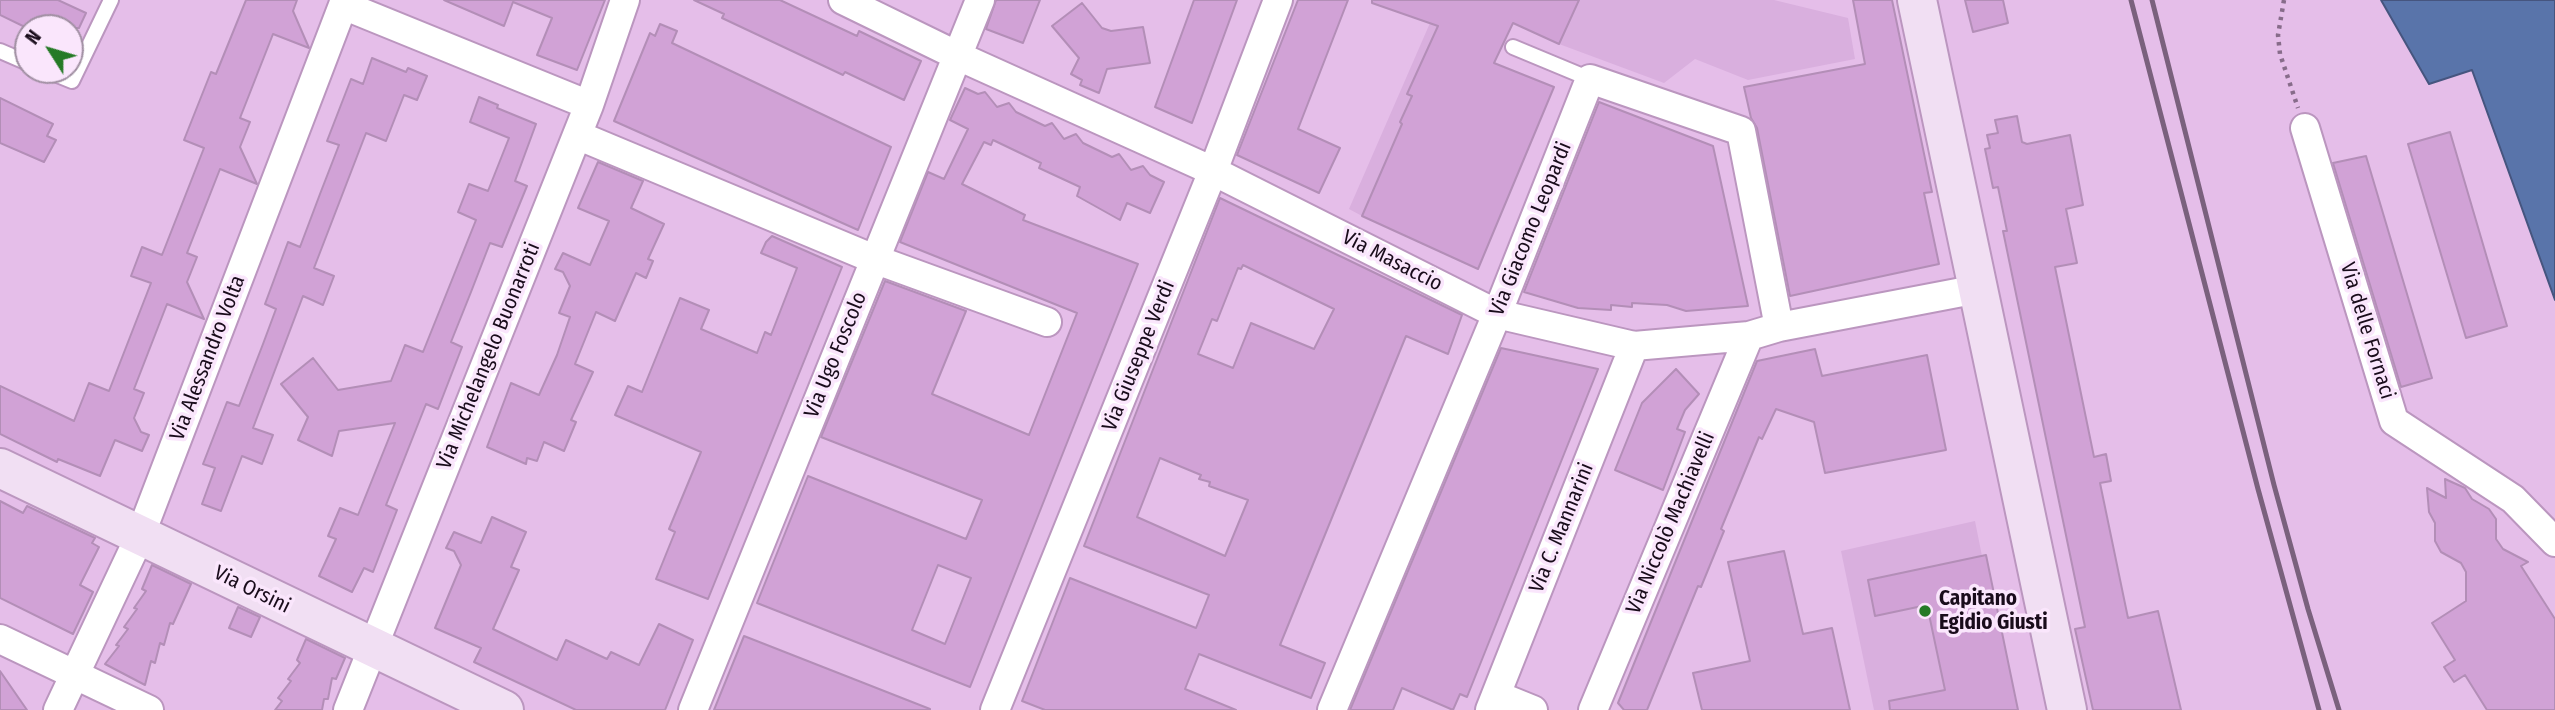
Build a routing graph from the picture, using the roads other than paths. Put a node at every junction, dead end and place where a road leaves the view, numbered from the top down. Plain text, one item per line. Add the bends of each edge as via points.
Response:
1 (111, 0) edge
2 (625, 0) edge
3 (843, 0) edge
4 (980, 0) edge
5 (1278, 0) edge
6 (1917, 0) edge
7 (344, 3) edge
8 (1513, 47) dead end
9 (84, 56) edge
10 (958, 56) junction
11 (1590, 79) junction
12 (589, 105) junction
13 (2305, 128) road end
14 (577, 135) junction
15 (1213, 171) junction
16 (874, 259) junction
17 (1979, 289) junction
18 (1497, 314) junction
19 (1047, 322) dead end
20 (1779, 327) junction
21 (1749, 336) junction
22 (1634, 346) junction
23 (0, 468) edge
24 (140, 536) junction
25 (2555, 542) edge
26 (0, 639) edge
27 (373, 648) junction
28 (74, 675) junction
29 (1493, 702) edge
30 (58, 710) edge
31 (149, 710) edge
32 (348, 710) edge
33 (504, 710) edge
34 (694, 710) edge
35 (995, 710) edge
36 (1332, 710) edge
37 (1533, 710) edge
38 (1593, 710) edge
39 (2067, 710) edge

1 - 9 lane
2 - 12 street, Via Michelangelo Buonarroti
3 - 10 street, Via Masaccio
4 - 10 street, Via Ugo Foscolo
5 - 15 street, Via Giuseppe Verdi
6 - 17 main road
7 - 12 street
7 - 24 street, Via Alessandro Volta
8 - 11 lane
10 - 15 street, Via Masaccio
10 - 16 street, Via Ugo Foscolo
11 - 18 street, Via Giacomo Leopardi
11 - 20 street via 1741,131
12 - 14 street, Via Michelangelo Buonarroti
13 - 25 street, Via delle Fornaci via 2394,421 2513,499
14 - 16 street
14 - 27 street, Via Michelangelo Buonarroti
15 - 18 street, Via Masaccio
15 - 35 street, Via Giuseppe Verdi
16 - 19 street
16 - 34 street, Via Ugo Foscolo
17 - 20 street, Via Masaccio
17 - 39 main road
18 - 22 street, Via Masaccio
18 - 36 street, Via Giacomo Leopardi
20 - 21 street, Via Masaccio
21 - 22 street, Via Masaccio
21 - 38 street, Via Niccolò Machiavelli
22 - 29 street, Via C. Mannarini
23 - 24 main road, Via Orsini
24 - 27 main road, Via Orsini
24 - 28 street, Via Alessandro Volta
26 - 28 street
27 - 32 street, Via Michelangelo Buonarroti
27 - 33 main road, Via Orsini
28 - 30 street, Via Alessandro Volta
28 - 31 street
29 - 37 street

